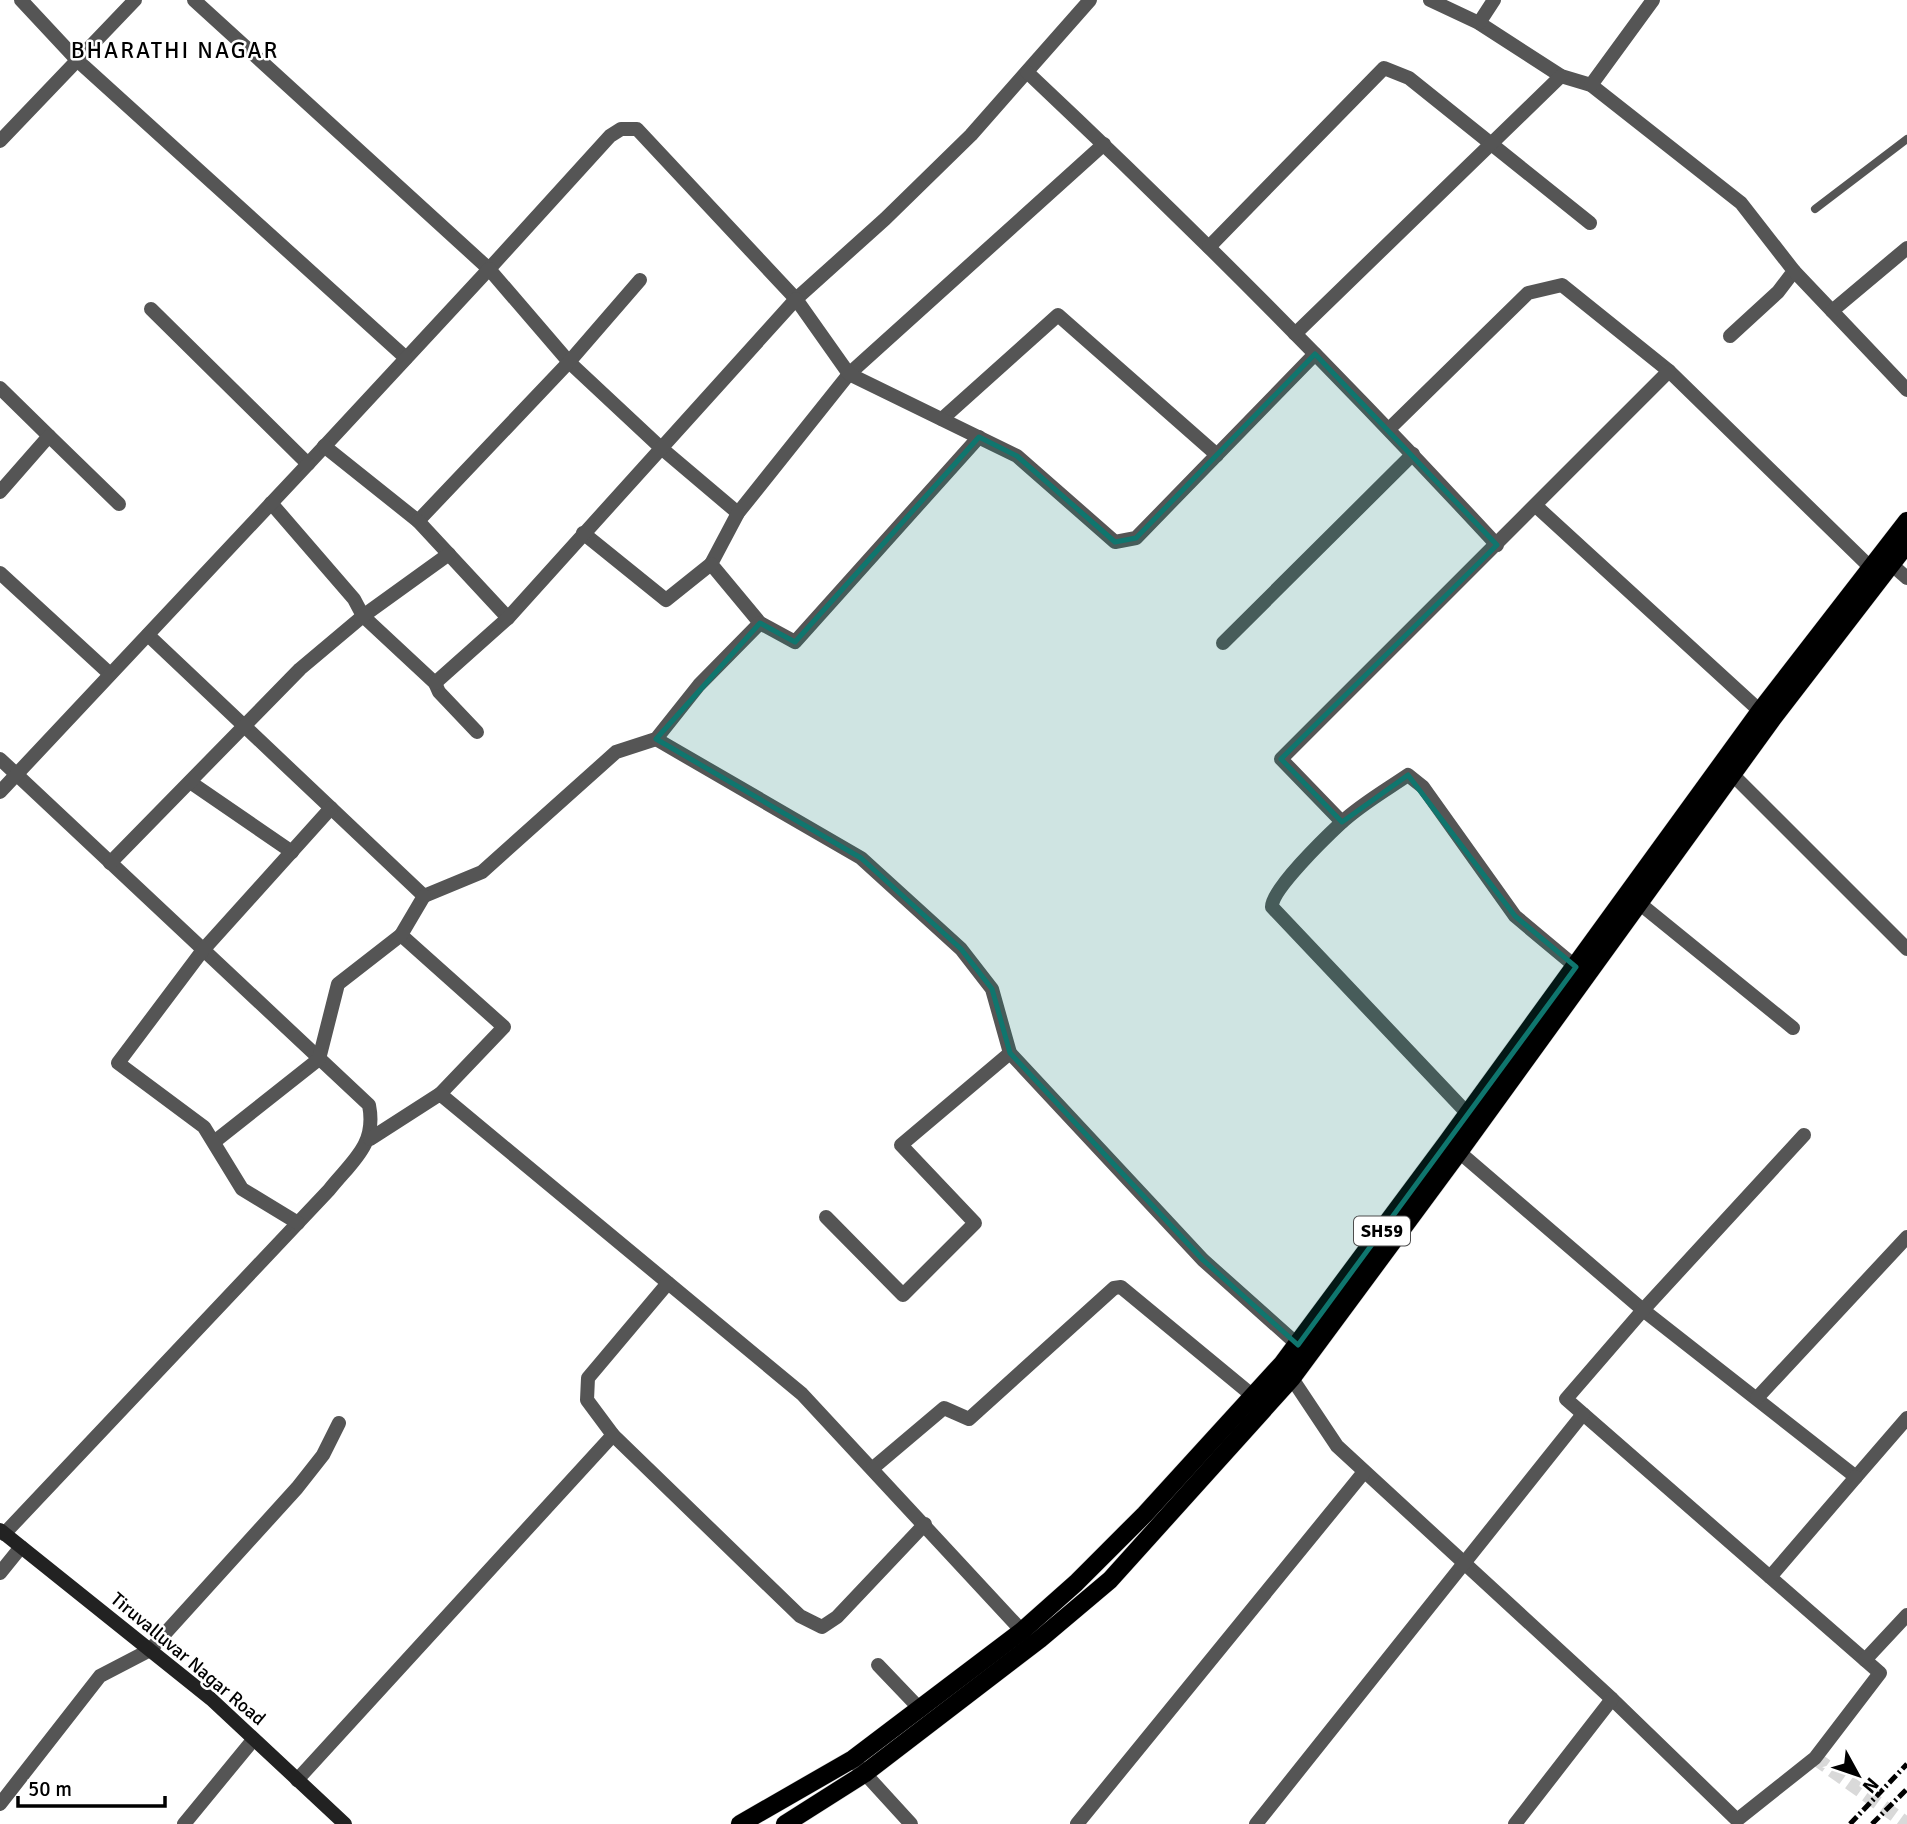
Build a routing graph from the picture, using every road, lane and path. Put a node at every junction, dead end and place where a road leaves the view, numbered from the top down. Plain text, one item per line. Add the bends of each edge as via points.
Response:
1 (21, 0) edge
2 (135, 0) edge
3 (194, 0) edge
4 (1090, 0) edge
5 (1430, 0) edge
6 (1494, 0) edge
7 (1653, 0) edge
8 (1479, 23) junction
9 (78, 60) junction
10 (1027, 72) junction
11 (1561, 76) junction
12 (1591, 85) junction
13 (1907, 139) edge
14 (0, 141) edge
15 (1489, 143) junction
16 (1104, 144) junction
17 (1815, 209) dead end
18 (1590, 223) dead end
19 (1209, 247) junction
20 (1907, 248) edge
21 (489, 268) junction
22 (1794, 271) junction
23 (640, 280) dead end
24 (796, 299) junction
25 (152, 309) dead end
26 (1832, 311) junction
27 (1295, 334) junction
28 (1730, 336) dead end
29 (1315, 354) junction
30 (406, 358) junction
31 (569, 362) junction
32 (1669, 371) junction
33 (849, 374) junction
34 (0, 388) edge
35 (1907, 390) edge
36 (942, 419) junction
37 (1390, 428) junction
38 (49, 436) junction
39 (979, 437) junction
40 (324, 446) junction
41 (660, 447) junction
42 (1413, 454) junction
43 (1217, 455) junction
44 (308, 464) junction
45 (0, 492) edge
46 (271, 503) junction
47 (119, 504) dead end
48 (1536, 506) junction
49 (738, 513) junction
50 (418, 521) junction
51 (1907, 521) edge
52 (583, 533) junction
53 (1907, 544) edge
54 (1497, 545) junction
55 (449, 554) junction
56 (711, 564) junction
57 (1891, 564) junction
58 (1870, 567) junction
59 (0, 573) edge
60 (1907, 578) edge
61 (363, 615) junction
62 (508, 618) junction
63 (760, 623) junction
64 (148, 635) junction
65 (1223, 643) dead end
66 (110, 674) junction
67 (435, 683) junction
68 (1760, 711) junction
69 (245, 727) junction
70 (477, 732) dead end
71 (656, 738) junction
72 (0, 760) edge
73 (16, 775) junction
74 (1738, 780) dead end
75 (190, 782) junction
76 (0, 792) edge
77 (331, 808) junction
78 (1342, 822) junction
79 (292, 852) junction
80 (110, 863) junction
81 (424, 896) junction
82 (1639, 904) junction
83 (401, 935) junction
84 (1907, 949) edge
85 (203, 950) junction
86 (1576, 967) junction
87 (1793, 1028) dead end
88 (1010, 1053) junction
89 (319, 1059) junction
90 (440, 1094) junction
91 (1468, 1114) junction
92 (1804, 1135) dead end
93 (370, 1139) junction
94 (214, 1142) junction
95 (1453, 1147) junction
96 (826, 1217) dead end
97 (298, 1223) junction
98 (1907, 1237) edge
99 (668, 1283) junction
100 (1643, 1310) junction
101 (1298, 1345) junction
102 (1287, 1371) junction
103 (1253, 1396) junction
104 (1756, 1398) junction
105 (1583, 1414) junction
106 (1907, 1418) edge
107 (339, 1423) dead end
108 (613, 1436) junction
109 (873, 1468) junction
110 (1364, 1472) junction
111 (1856, 1476) junction
112 (925, 1524) junction
113 (2, 1532) edge
114 (21, 1547) junction
115 (1465, 1565) junction
116 (0, 1573) edge
117 (1770, 1577) junction
118 (1907, 1615) edge
119 (1022, 1631) junction
120 (150, 1650) junction
121 (1865, 1660) junction
122 (878, 1665) dead end
123 (1612, 1699) junction
124 (921, 1710) junction
125 (253, 1740) junction
126 (853, 1759) junction
127 (864, 1774) junction
128 (297, 1780) junction
129 (0, 1804) edge
130 (184, 1824) edge
131 (345, 1824) edge
132 (740, 1824) edge
133 (785, 1824) edge
134 (911, 1824) edge
135 (1077, 1824) edge
136 (1256, 1824) edge
137 (1515, 1824) edge

1 - 9 street
2 - 9 street
3 - 21 street
4 - 10 street
5 - 8 street
6 - 8 street
7 - 12 street
8 - 11 street
9 - 14 street
9 - 30 street
10 - 16 street
10 - 24 street via 971,135
11 - 12 street
11 - 15 street
12 - 22 street via 1741,202
13 - 17 lane
15 - 18 street
15 - 19 street via 1409,78 1384,68
15 - 27 street
16 - 19 street
16 - 33 street
19 - 27 street
20 - 26 street
21 - 24 street via 610,136 621,129 637,129
21 - 30 street
21 - 31 street
22 - 26 street
22 - 28 street
23 - 31 street
24 - 33 street
24 - 41 street
25 - 44 street
26 - 35 street
27 - 29 street
29 - 37 street
29 - 43 street
30 - 40 street
31 - 41 street
31 - 50 street
32 - 37 street via 1562,285 1528,293
32 - 48 street
32 - 58 street
33 - 36 street
33 - 49 street
34 - 38 street
36 - 39 street
36 - 43 street via 1058,315
37 - 42 street
38 - 45 street
38 - 47 street
39 - 43 street via 1017,456 1115,542 1136,538
39 - 63 street via 795,642
40 - 44 street
40 - 50 street
41 - 49 street
41 - 52 street
42 - 54 street
42 - 65 street
44 - 46 street
46 - 61 street
46 - 64 street
48 - 54 street
48 - 68 street
49 - 56 street
50 - 55 street
51 - 58 main road, SH59
52 - 56 street via 666,600
52 - 62 street
53 - 57 main road
54 - 78 street via 1281,759
55 - 61 street
55 - 62 street
56 - 63 street
57 - 60 street
57 - 82 main road
58 - 68 main road, SH59
59 - 66 street
61 - 67 street
61 - 69 street via 300,668
62 - 67 street
63 - 71 street via 699,685
64 - 66 street
64 - 69 street
66 - 73 street
67 - 70 street
68 - 86 main road, SH59
69 - 75 street
69 - 77 street
71 - 81 street via 616,752 482,872
71 - 88 street via 861,858 961,949 992,989
72 - 73 street
73 - 76 street
73 - 80 street
74 - 84 street
75 - 79 street
75 - 80 street
77 - 79 street
77 - 81 street
78 - 86 street via 1408,775 1423,787 1515,916
78 - 91 street via 1283,885 1272,907
79 - 85 street
80 - 85 street
81 - 83 street
82 - 87 street
82 - 95 main road
83 - 89 street via 338,984
83 - 90 street via 504,1027
85 - 89 street
85 - 94 street via 118,1063 204,1127
86 - 91 main road, SH59
88 - 96 street via 901,1145 975,1223 903,1295
88 - 101 street via 1203,1260
89 - 93 street via 369,1105
89 - 94 street
90 - 93 street
90 - 99 street
91 - 95 main road, SH59
92 - 100 street
93 - 97 street
94 - 97 street via 242,1189
95 - 100 street
95 - 101 main road, SH59
95 - 102 main road
97 - 113 street
98 - 104 street
99 - 108 street via 588,1378 587,1400
99 - 109 street via 802,1394
100 - 104 street
100 - 105 street via 1566,1399
101 - 102 main road, SH59
102 - 103 main road, SH59
102 - 110 street via 1337,1446
102 - 127 main road via 1110,1580
103 - 109 street via 1143,1304 1121,1287 1114,1288 969,1419 943,1408
103 - 119 main road, SH59 via 1145,1514
104 - 111 street
105 - 115 street
105 - 117 street
106 - 111 street
107 - 120 street via 323,1455 297,1489
108 - 112 street via 812,1624 822,1627 837,1617
108 - 128 street
109 - 112 street
110 - 115 street
110 - 135 street
111 - 117 street
112 - 119 street
113 - 114 street, Tiruvalluvar Nagar Road
114 - 116 street
114 - 120 street, Tiruvalluvar Nagar Road
115 - 123 street
115 - 136 street
117 - 121 street
118 - 121 street
119 - 124 main road, SH59
120 - 125 street, Tiruvalluvar Nagar Road
120 - 129 street via 100,1676
121 - 123 street via 1880,1673 1815,1758 1737,1820
122 - 124 street
123 - 137 street
124 - 126 main road, SH59
125 - 128 street, Tiruvalluvar Nagar Road
125 - 130 street
126 - 127 street
126 - 132 main road, SH59
127 - 133 main road
127 - 134 street
128 - 131 street, Tiruvalluvar Nagar Road

